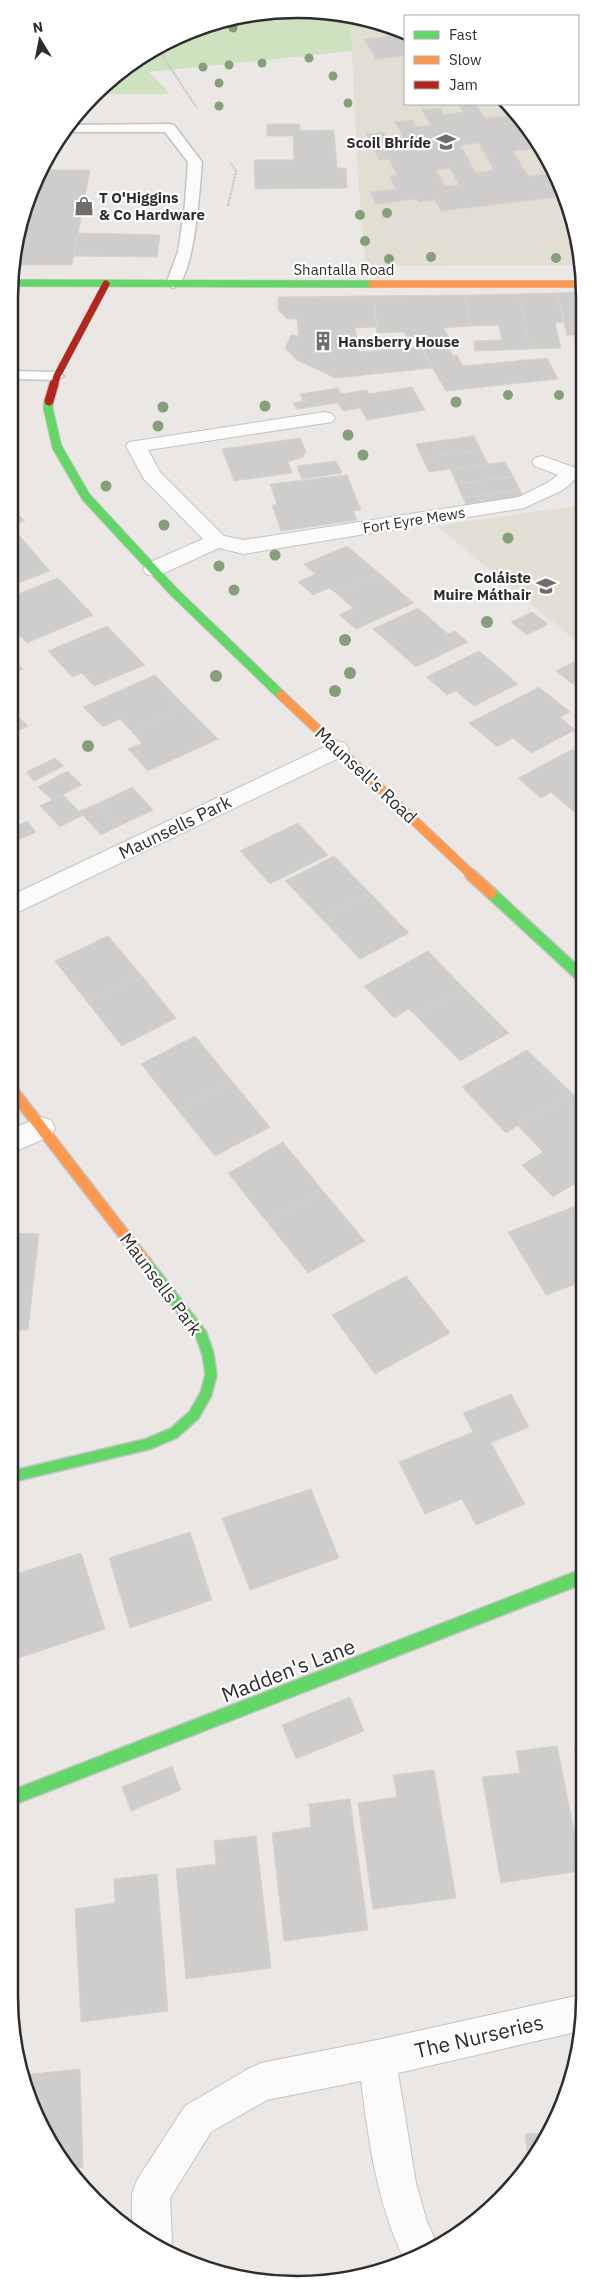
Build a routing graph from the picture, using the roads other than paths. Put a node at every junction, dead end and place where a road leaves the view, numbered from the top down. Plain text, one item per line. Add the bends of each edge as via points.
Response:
1 (74, 129) edge
2 (18, 283) edge
3 (106, 284) junction
4 (173, 284) junction
5 (576, 284) edge
6 (18, 376) edge
7 (57, 376) junction
8 (325, 418) dead end
9 (542, 462) dead end
10 (217, 541) junction
11 (154, 569) junction
12 (337, 749) junction
13 (18, 903) edge
14 (576, 971) edge
15 (18, 1098) edge
16 (41, 1128) junction
17 (18, 1139) edge
18 (18, 1475) edge
19 (576, 1579) edge
20 (18, 1796) edge
21 (576, 2013) edge
22 (377, 2060) junction
23 (152, 2236) edge
24 (419, 2249) edge

1 - 4 lane via 169,128 195,162 185,252
2 - 3 street, Shantalla Road
3 - 4 street, Shantalla Road
3 - 7 street, Maunsell's Road
4 - 5 street, Shantalla Road
6 - 7 lane
7 - 11 street, Maunsell's Road via 48,408 57,447 86,497
8 - 10 street via 136,446 151,475
9 - 10 street, Fort Eyre Mews via 572,473 556,486 524,502 244,547
10 - 11 street
11 - 12 street, Maunsell's Road
12 - 13 street, Maunsells Park
12 - 14 street, Maunsell's Road
15 - 16 street, Maunsells Park
16 - 17 street
16 - 18 street, Maunsells Park via 201,1334 211,1375 206,1394 194,1415 174,1433 148,1444
19 - 20 street, Madden's Lane
21 - 22 street, The Nurseries
22 - 23 street, The Nurseries via 261,2082 198,2119 151,2194
22 - 24 street via 394,2178

